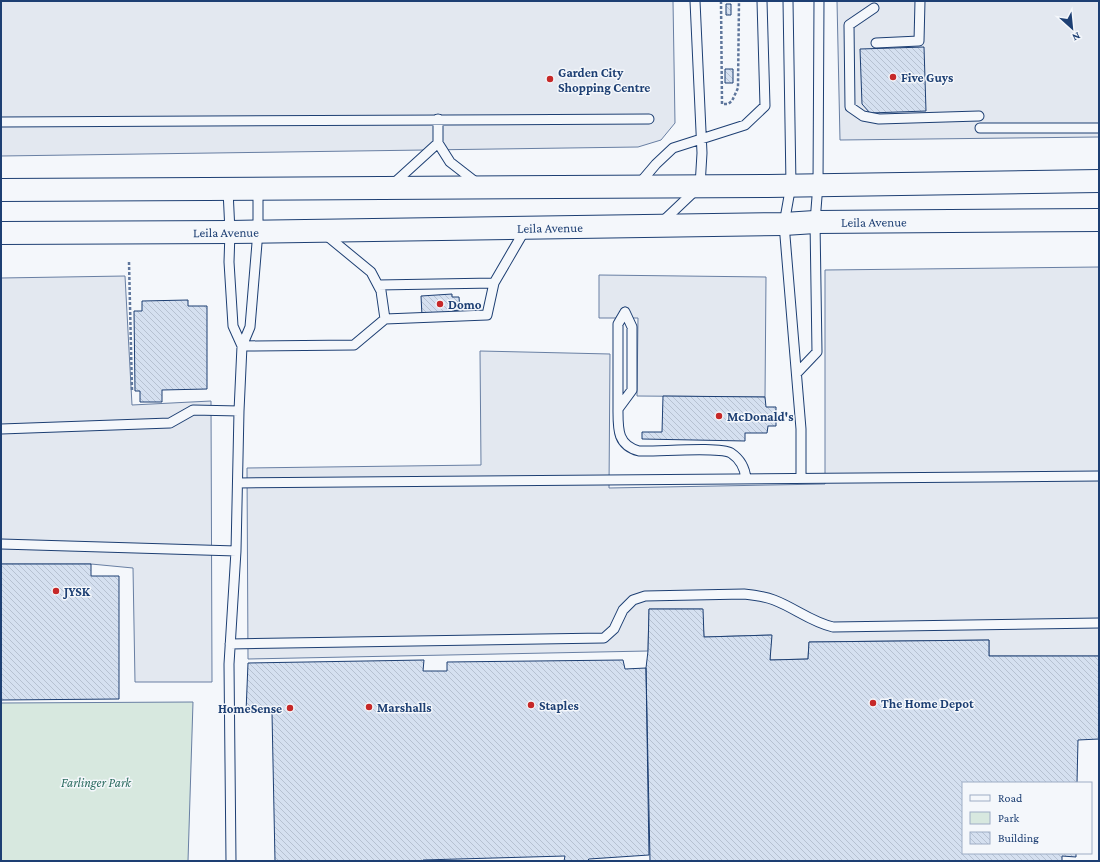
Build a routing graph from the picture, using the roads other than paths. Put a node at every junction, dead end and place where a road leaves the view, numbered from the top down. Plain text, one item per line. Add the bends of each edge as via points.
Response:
1 (695, 1) edge
2 (762, 1) edge
3 (788, 1) edge
4 (819, 1) edge
5 (920, 1) edge
6 (874, 8) dead end
7 (876, 42) dead end
8 (979, 116) dead end
9 (649, 118) dead end
10 (438, 119) junction
11 (1, 122) edge
12 (980, 128) dead end
13 (1099, 128) edge
14 (701, 140) junction
15 (438, 144) junction
16 (1099, 181) edge
17 (818, 184) junction
18 (791, 185) junction
19 (481, 186) junction
20 (700, 186) junction
21 (636, 187) junction
22 (258, 188) junction
23 (388, 188) junction
24 (1, 190) edge
25 (228, 190) junction
26 (1099, 220) edge
27 (815, 222) junction
28 (784, 224) junction
29 (659, 225) junction
30 (526, 227) junction
31 (321, 230) junction
32 (258, 231) junction
33 (230, 232) junction
34 (3, 236) edge
35 (494, 283) junction
36 (378, 285) junction
37 (385, 320) junction
38 (242, 346) junction
39 (797, 372) junction
40 (618, 409) junction
41 (239, 411) junction
42 (1, 429) edge
43 (1099, 476) edge
44 (801, 478) junction
45 (746, 479) junction
46 (238, 483) junction
47 (1, 544) edge
48 (236, 551) junction
49 (1099, 624) edge
50 (230, 644) junction
51 (232, 861) edge

1 - 14 lane
2 - 14 lane via 765,106 745,125
3 - 18 lane
4 - 17 lane
5 - 7 lane via 919,41
6 - 8 lane via 849,24 850,107 863,116 879,119
9 - 10 lane
10 - 11 lane
10 - 15 lane
12 - 13 lane
14 - 20 lane
14 - 21 lane via 673,148
15 - 19 lane via 450,162
15 - 23 lane
16 - 17 main road
17 - 18 main road
17 - 27 lane
18 - 20 main road
18 - 28 lane
19 - 21 main road
19 - 23 main road
20 - 21 main road
20 - 29 lane
22 - 23 main road
22 - 25 main road
22 - 32 lane
24 - 25 main road
25 - 33 lane
26 - 27 main road, Leila Avenue
27 - 28 main road, Leila Avenue
27 - 39 lane via 817,352
28 - 29 main road, Leila Avenue
28 - 39 lane
29 - 30 main road, Leila Avenue
30 - 31 main road, Leila Avenue
30 - 35 lane
31 - 32 main road, Leila Avenue
31 - 36 lane via 371,272
32 - 33 main road, Leila Avenue
32 - 38 lane via 250,327
33 - 34 main road, Leila Avenue
33 - 38 lane via 233,326
35 - 36 lane
35 - 37 lane via 487,315
36 - 37 lane
37 - 38 lane via 354,345
38 - 41 lane
39 - 44 lane
40 - 40 lane via 632,390 632,327 625,312 618,324
40 - 45 lane via 620,436 631,448 639,451 730,452 740,461
41 - 42 lane via 193,410 170,422
41 - 46 lane
43 - 44 lane
44 - 45 lane
45 - 46 lane
46 - 48 lane
47 - 48 lane
48 - 50 lane
49 - 50 lane via 833,627 820,624 775,600 758,595 645,596 633,600 623,610 614,629 604,638
50 - 51 lane

